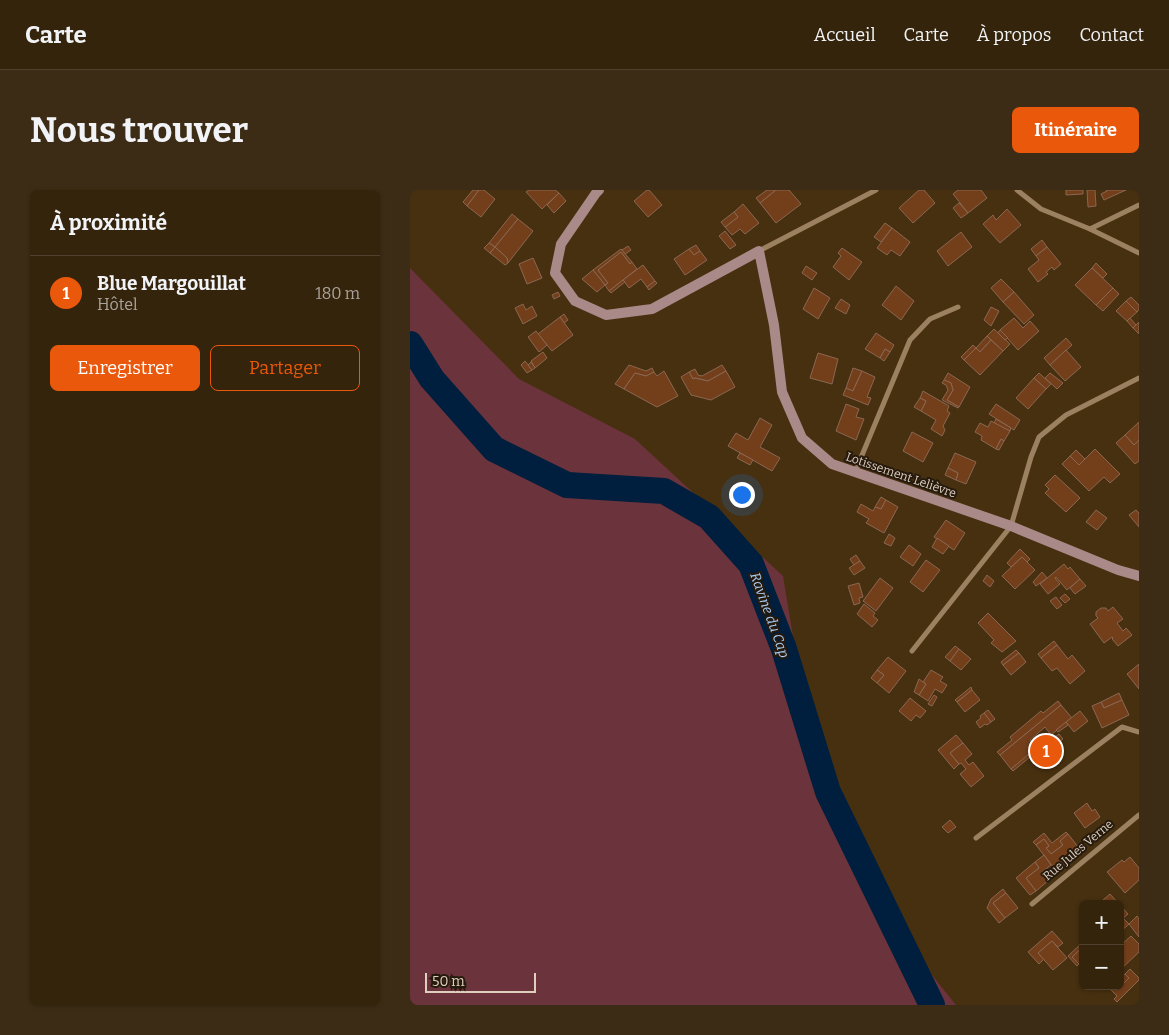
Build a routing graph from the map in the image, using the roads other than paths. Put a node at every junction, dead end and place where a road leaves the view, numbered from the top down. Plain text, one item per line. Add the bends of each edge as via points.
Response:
1 (599, 190) edge
2 (876, 190) edge
3 (1017, 190) edge
4 (1139, 205) edge
5 (1090, 229) junction
6 (759, 252) junction
7 (1139, 253) edge
8 (958, 307) dead end
9 (1139, 378) edge
10 (855, 472) junction
11 (1011, 526) junction
12 (1139, 576) edge
13 (912, 651) dead end
14 (1139, 732) edge
15 (1139, 815) edge
16 (976, 838) dead end
17 (1032, 904) dead end

1 - 6 street via 560,244 555,273 575,301 606,315 652,309
2 - 6 street
3 - 5 street via 1041,209
4 - 5 street
5 - 7 street
6 - 10 street, Lotissement Lelièvre via 774,325 782,392 802,438 832,464
8 - 10 street via 930,319 910,340
9 - 11 street via 1066,415 1039,437
10 - 11 street, Lotissement Lelièvre
11 - 12 street, Lotissement Lelièvre
11 - 13 street
14 - 16 street via 1122,727
15 - 17 street, Rue Jules Verne

